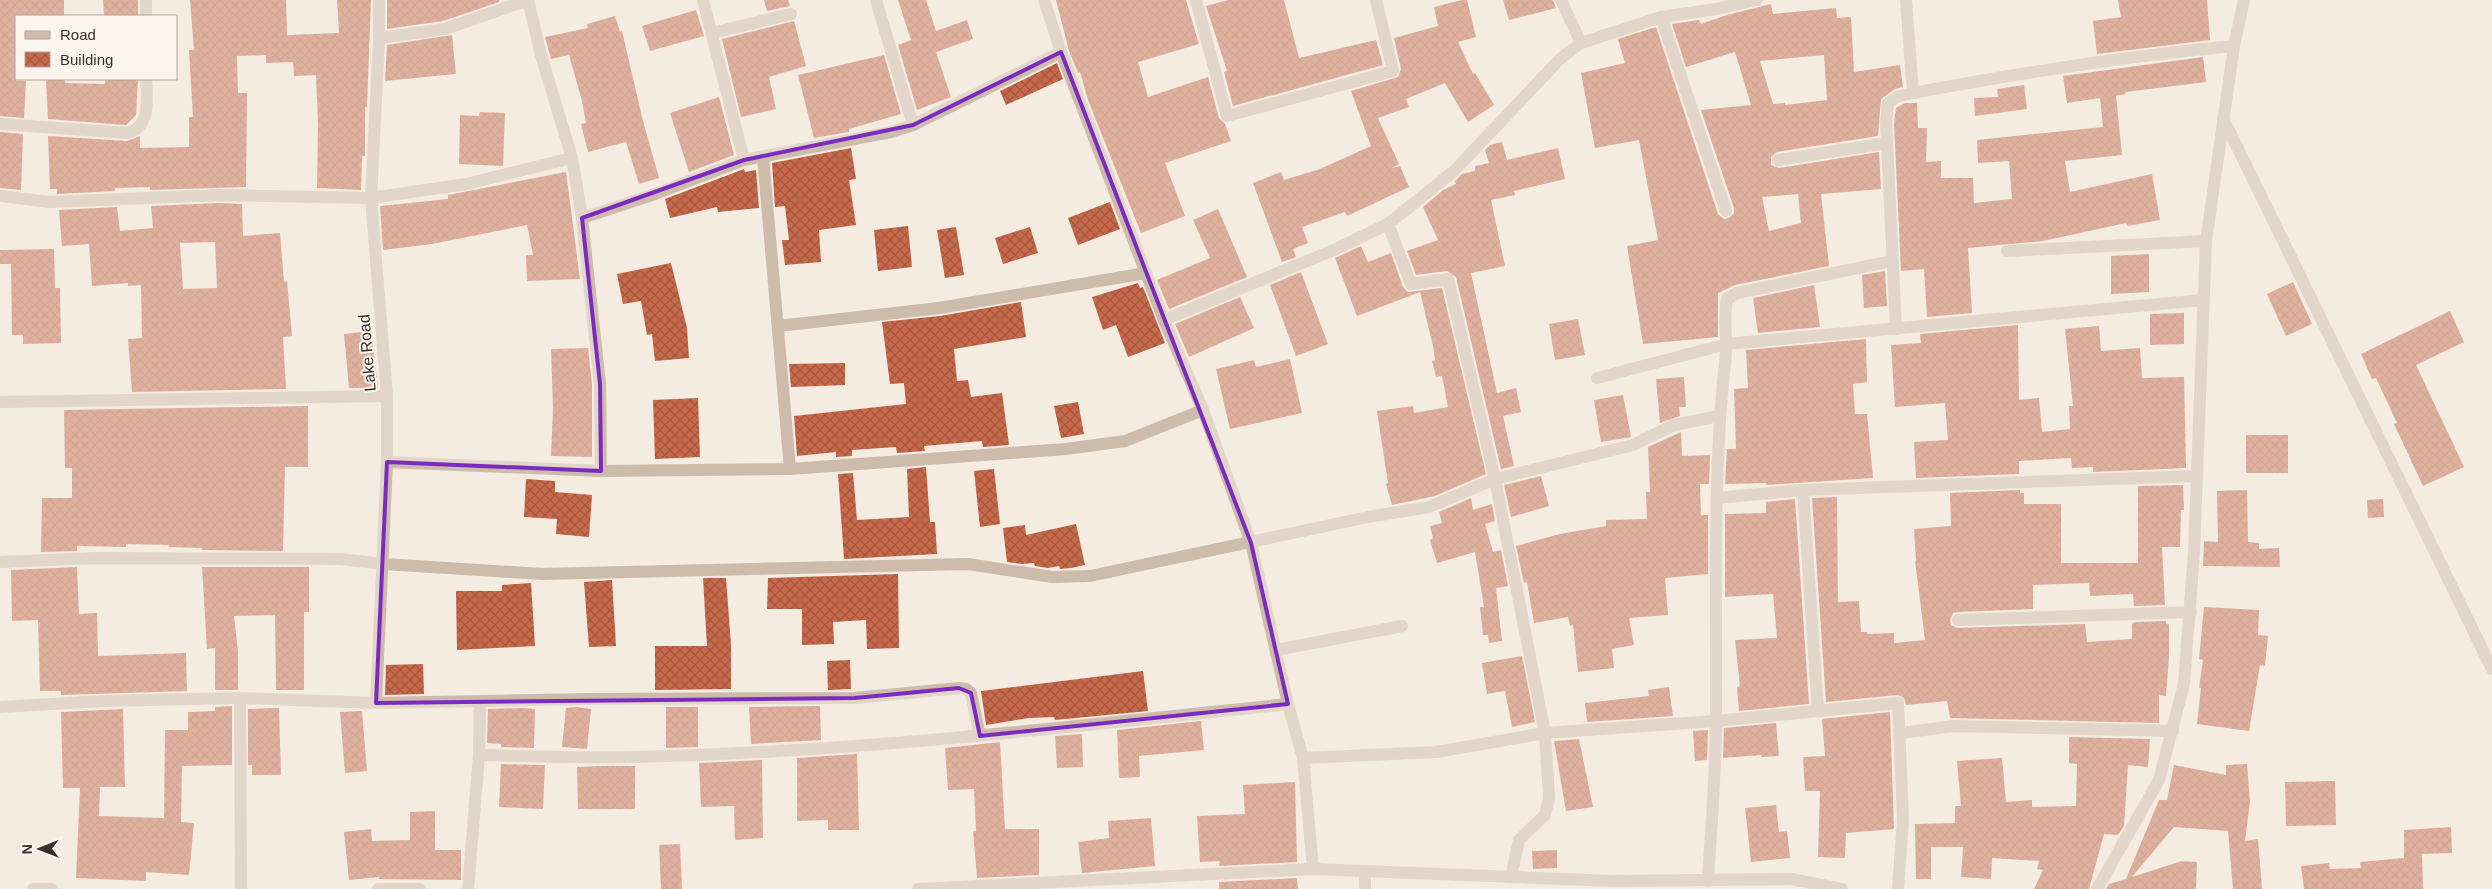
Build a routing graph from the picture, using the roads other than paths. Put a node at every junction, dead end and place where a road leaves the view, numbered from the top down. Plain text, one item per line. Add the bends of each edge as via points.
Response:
1 (146, 0) edge
2 (378, 0) edge
3 (528, 0) edge
4 (704, 0) edge
5 (876, 0) edge
6 (1044, 0) edge
7 (1196, 0) edge
8 (1376, 0) edge
9 (1561, 0) edge
10 (1757, 0) edge
11 (1906, 0) edge
12 (2244, 0) edge
13 (1715, 5) edge
14 (792, 14) dead end
15 (146, 15) edge
16 (1661, 17) junction
17 (712, 33) junction
18 (379, 38) junction
19 (1581, 43) junction
20 (2234, 46) junction
21 (1061, 52) junction
22 (146, 80) edge
23 (1913, 93) junction
24 (2223, 118) junction
25 (0, 124) edge
26 (913, 125) junction
27 (1887, 143) junction
28 (763, 157) junction
29 (572, 158) junction
30 (744, 160) junction
31 (1778, 160) dead end
32 (0, 196) edge
33 (371, 198) junction
34 (1726, 212) dead end
35 (582, 218) junction
36 (1388, 224) junction
37 (2206, 241) junction
38 (2006, 251) dead end
39 (1892, 261) junction
40 (1146, 273) junction
41 (2204, 300) junction
42 (1164, 320) junction
43 (778, 326) junction
44 (1896, 329) junction
45 (1728, 344) junction
46 (1597, 378) dead end
47 (387, 396) junction
48 (0, 402) edge
49 (1203, 410) junction
50 (1720, 416) junction
51 (387, 462) junction
52 (790, 469) junction
53 (602, 471) junction
54 (2197, 476) junction
55 (1495, 479) junction
56 (1802, 490) junction
57 (1716, 498) junction
58 (1251, 543) junction
59 (0, 562) edge
60 (384, 564) junction
61 (2191, 612) junction
62 (1958, 620) dead end
63 (1402, 626) dead end
64 (1276, 650) junction
65 (2492, 669) edge
66 (240, 698) junction
67 (480, 702) junction
68 (376, 703) junction
69 (1288, 704) junction
70 (0, 707) edge
71 (1818, 711) junction
72 (1716, 721) junction
73 (2174, 731) junction
74 (1545, 733) junction
75 (1901, 734) junction
76 (980, 736) junction
77 (479, 755) junction
78 (1303, 758) junction
79 (1314, 869) junction
80 (1365, 872) junction
81 (1511, 877) junction
82 (1708, 881) junction
83 (1111, 884) edge
84 (1615, 885) edge
85 (979, 887) edge
86 (33, 889) edge
87 (43, 889) edge
88 (52, 889) edge
89 (242, 889) edge
90 (378, 889) edge
91 (420, 889) edge
92 (468, 889) edge
93 (918, 889) edge
94 (1365, 889) edge
95 (1842, 889) edge
96 (1898, 889) edge
97 (2096, 889) edge

1 - 15 street
2 - 18 street, Lake Road
3 - 18 street via 445,29
3 - 29 street
4 - 17 street
5 - 26 street
6 - 21 street
7 - 8 street via 1227,116 1393,71
9 - 19 street
10 - 13 street
11 - 23 street
12 - 20 street
13 - 16 street
14 - 17 street
16 - 19 street
16 - 34 street
17 - 30 street
18 - 33 street, Lake Road
19 - 36 street via 1560,59 1454,171
20 - 23 street via 2054,67
20 - 24 street
21 - 26 street
21 - 40 street
22 - 25 street via 145,120 138,130 128,133
23 - 27 street via 1888,103
24 - 37 street
24 - 65 street
26 - 28 street
27 - 31 street
27 - 39 street
28 - 30 street
28 - 43 street
29 - 33 street via 466,184
29 - 35 street
30 - 35 street
32 - 33 street via 50,202 219,195
33 - 47 street, Lake Road
35 - 53 street via 600,384
36 - 42 street
36 - 55 street via 1411,284 1448,280
37 - 38 street
37 - 41 street
39 - 44 street
39 - 45 street via 1737,292 1727,299
40 - 42 street
40 - 43 street via 939,308
41 - 44 street
41 - 54 street
42 - 49 street
43 - 52 street
44 - 45 street
45 - 46 street
45 - 50 street
47 - 48 street
47 - 51 street, Lake Road
49 - 52 street via 1125,441 1066,449
49 - 58 street
50 - 55 street via 1674,426 1633,445
50 - 57 street
51 - 53 street
51 - 60 street, Lake Road
52 - 53 street
54 - 56 street
54 - 61 street
55 - 58 street via 1429,507
55 - 74 street
56 - 57 street
56 - 71 street
57 - 72 street
58 - 60 street via 1090,576 1071,577 968,564 542,574
58 - 64 street
59 - 60 street via 96,558 330,559
60 - 68 street, Lake Road
61 - 62 street
61 - 73 street via 2184,684
63 - 64 street
64 - 69 street
66 - 68 street
66 - 70 street
66 - 89 street
67 - 68 street
67 - 76 street via 586,698 855,698 959,688 971,693
67 - 77 street
69 - 76 street
69 - 78 street
71 - 72 street
71 - 75 street via 1898,703
72 - 74 street
72 - 82 street
73 - 75 street via 1954,726
73 - 97 street via 2159,780
74 - 78 street via 1436,752
74 - 81 street via 1549,798 1545,815 1519,840
75 - 96 street via 1903,820
76 - 77 street via 808,749 633,757
77 - 92 street
78 - 79 street
79 - 80 street
79 - 83 street
80 - 81 street
80 - 94 street
81 - 84 street
82 - 84 street
82 - 95 street via 1791,879
83 - 85 street
85 - 93 street
86 - 87 street
87 - 88 street
90 - 91 street

